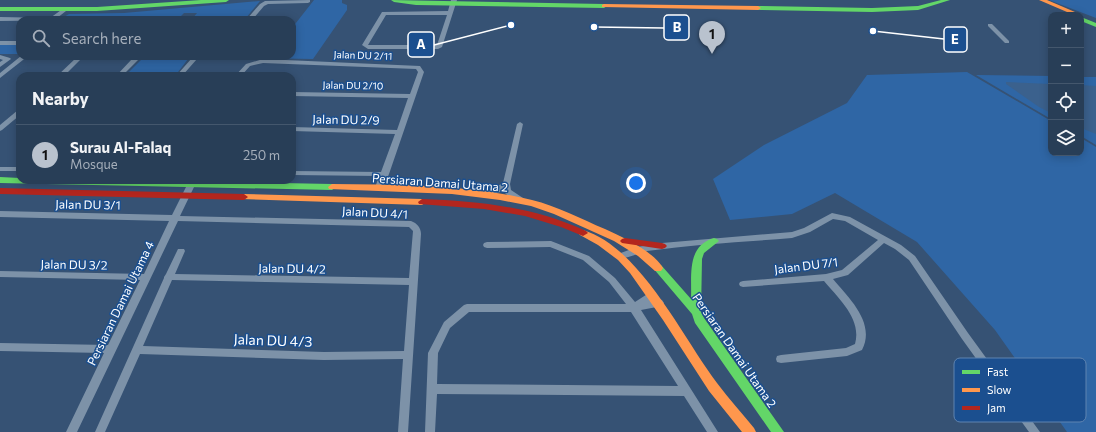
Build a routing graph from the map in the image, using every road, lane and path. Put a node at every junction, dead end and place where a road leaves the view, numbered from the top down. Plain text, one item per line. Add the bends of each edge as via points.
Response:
1 (148, 0) edge
2 (207, 0) edge
3 (226, 0) edge
4 (394, 0) edge
5 (540, 0) edge
6 (924, 0) edge
7 (947, 0) edge
8 (1033, 0) edge
9 (1042, 0) edge
10 (308, 1) dead end
11 (0, 2) edge
12 (454, 2) edge
13 (588, 3) edge
14 (163, 5) junction
15 (819, 6) junction
16 (0, 9) edge
17 (64, 10) junction
18 (1063, 12) edge
19 (1072, 12) edge
20 (450, 13) junction
21 (56, 16) edge
22 (252, 16) edge
23 (1084, 17) edge
24 (0, 19) edge
25 (16, 19) edge
26 (1084, 20) edge
27 (1096, 22) edge
28 (990, 25) dead end
29 (1096, 25) edge
30 (1007, 42) dead end
31 (0, 43) edge
32 (16, 43) edge
33 (0, 57) edge
34 (20, 60) edge
35 (77, 60) edge
36 (135, 60) edge
37 (193, 60) edge
38 (0, 65) edge
39 (64, 72) edge
40 (123, 72) edge
41 (183, 72) edge
42 (241, 72) edge
43 (0, 76) edge
44 (296, 94) edge
45 (413, 96) junction
46 (16, 115) edge
47 (0, 120) edge
48 (10, 120) junction
49 (520, 124) dead end
50 (0, 129) edge
51 (296, 129) edge
52 (400, 132) junction
53 (0, 169) edge
54 (16, 169) edge
55 (296, 173) edge
56 (385, 174) junction
57 (0, 180) edge
58 (16, 180) edge
59 (153, 184) edge
60 (506, 184) junction
61 (191, 185) junction
62 (379, 188) junction
63 (0, 191) edge
64 (480, 194) junction
65 (186, 196) junction
66 (525, 201) junction
67 (0, 214) edge
68 (175, 219) junction
69 (884, 239) junction
70 (621, 240) junction
71 (714, 241) junction
72 (487, 245) dead end
73 (662, 246) junction
74 (637, 250) junction
75 (181, 251) dead end
76 (621, 256) junction
77 (0, 274) edge
78 (147, 277) junction
79 (168, 277) junction
80 (826, 277) junction
81 (414, 282) junction
82 (743, 284) dead end
83 (652, 295) junction
84 (658, 303) junction
85 (634, 308) junction
86 (696, 312) junction
87 (0, 347) edge
88 (112, 349) junction
89 (136, 350) junction
90 (408, 356) junction
91 (981, 358) edge
92 (781, 359) dead end
93 (432, 389) junction
94 (686, 391) junction
95 (1028, 422) edge
96 (71, 432) edge
97 (100, 432) edge
98 (403, 432) edge
99 (430, 432) edge
100 (713, 432) edge
101 (750, 432) edge
102 (778, 432) edge
103 (1035, 432) edge

1 - 11 main road
2 - 14 main road
3 - 14 main road
4 - 12 main road via 404,3
5 - 13 main road
6 - 15 main road via 909,4
7 - 15 main road via 905,9
8 - 18 main road
9 - 19 main road
10 - 22 street via 271,1 262,5
12 - 13 main road
12 - 20 street
13 - 15 main road
14 - 17 main road
16 - 17 main road
17 - 21 street
20 - 20 street via 438,47 366,47 384,12
23 - 27 main road
24 - 25 street
26 - 29 main road
28 - 30 street
31 - 32 street
33 - 38 street via 8,59
34 - 43 street
35 - 39 street
36 - 40 street
37 - 41 street
42 - 45 street, Jalan DU 2/11 via 250,63 263,61 413,66 418,67 421,72
44 - 45 street, Jalan DU 2/10
45 - 52 street, Jalan DU 2/11
46 - 48 street
47 - 48 street
48 - 50 street
49 - 60 street
51 - 52 street, Jalan DU 2/9
52 - 56 street, Jalan DU 2/11
53 - 54 street
55 - 56 street
56 - 62 street, Jalan DU 2/11
57 - 58 main road, Persiaran Damai Utama 2
59 - 61 main road, Persiaran Damai Utama 2
60 - 64 street via 497,190
60 - 66 street via 512,195
61 - 62 main road, Persiaran Damai Utama 2
61 - 65 street, Persiaran Damai Utama 4
62 - 64 main road, Persiaran Damai Utama 2
63 - 65 main road, Persiaran Damai Utama 2
64 - 66 main road, Persiaran Damai Utama 2
65 - 68 street, Persiaran Damai Utama 4
65 - 76 main road, Persiaran Damai Utama 2 via 441,202 492,206 518,210 560,224 600,242
66 - 70 main road, Persiaran Damai Utama 2
67 - 68 street, Jalan DU 3/1
68 - 78 street, Persiaran Damai Utama 4
68 - 81 street, Jalan DU 4/1 via 411,224 417,230
69 - 71 street via 836,215 792,235
69 - 80 street, Jalan DU 7/1 via 845,273
69 - 91 street via 912,258
70 - 73 main road
70 - 74 main road, Persiaran Damai Utama 2
71 - 73 street
71 - 86 main road via 700,251 697,259
72 - 85 street via 551,244 565,249 586,258 612,280
73 - 74 street
74 - 76 street
74 - 86 main road, Persiaran Damai Utama 2 via 661,271
75 - 79 street
76 - 83 main road, Persiaran Damai Utama 2
77 - 78 street, Jalan DU 3/2
78 - 88 street, Persiaran Damai Utama 4
79 - 81 street, Jalan DU 4/2
79 - 89 street
80 - 82 street, Jalan DU 7/1
80 - 92 street via 854,312 862,332 859,347 847,352
81 - 90 street, Jalan DU 4/1
83 - 84 main road, Persiaran Damai Utama 2
83 - 85 street
84 - 85 street
84 - 101 main road, Persiaran Damai Utama 2 via 714,388
85 - 93 street via 467,308 447,325 433,352
85 - 94 street
86 - 102 main road, Persiaran Damai Utama 2 via 699,320
87 - 88 street
88 - 96 street, Persiaran Damai Utama 4
89 - 90 street, Jalan DU 4/3
89 - 97 street
90 - 98 street, Jalan DU 4/1
93 - 94 street
93 - 99 street
94 - 100 street
95 - 103 street

